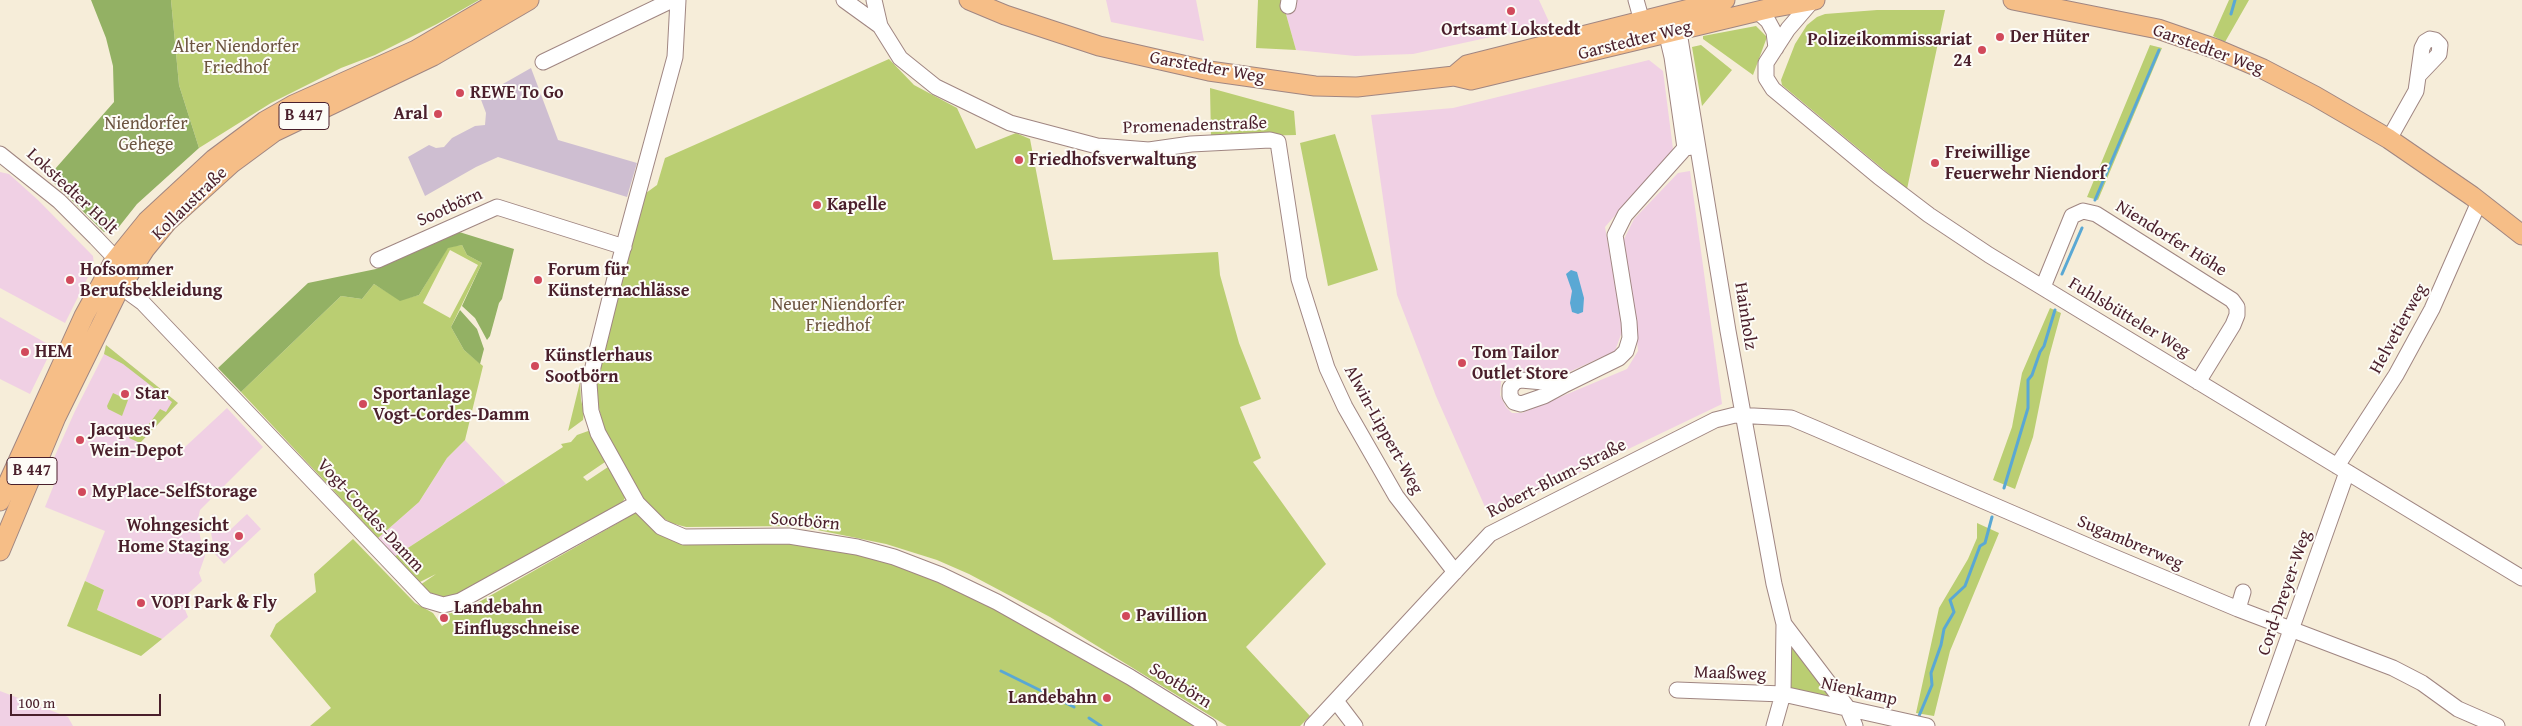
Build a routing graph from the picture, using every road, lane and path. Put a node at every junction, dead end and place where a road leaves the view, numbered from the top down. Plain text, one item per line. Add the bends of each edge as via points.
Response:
1 (501, 0) edge
2 (529, 0) edge
3 (678, 0) edge
4 (844, 0) edge
5 (874, 0) edge
6 (969, 0) edge
7 (1636, 0) edge
8 (1725, 0) edge
9 (2013, 0) edge
10 (1807, 1) edge
11 (1756, 11) junction
12 (1642, 20) junction
13 (1671, 23) junction
14 (880, 26) junction
15 (1646, 38) junction
16 (1776, 48) junction
17 (543, 62) dead end
18 (1454, 76) junction
19 (2418, 76) dead end
20 (2389, 139) junction
21 (1280, 145) joint
22 (1691, 147) junction
23 (0, 154) edge
24 (2480, 202) junction
25 (2522, 235) edge
26 (624, 247) junction
27 (116, 259) junction
28 (378, 260) dead end
29 (121, 287) junction
30 (2043, 287) junction
31 (2198, 382) junction
32 (1566, 384) dead end
33 (1743, 415) junction
34 (2342, 469) junction
35 (0, 501) edge
36 (637, 503) junction
37 (0, 551) edge
38 (1455, 572) junction
39 (2522, 578) edge
40 (2243, 592) dead end
41 (2238, 608) junction
42 (1784, 624) junction
43 (2292, 628) junction
44 (1677, 690) dead end
45 (1782, 694) junction
46 (1336, 701) junction
47 (1847, 707) junction
48 (1208, 726) edge
49 (1312, 726) edge
50 (1355, 726) edge
51 (1774, 726) edge
52 (1855, 726) edge
53 (1927, 726) edge
54 (2257, 726) edge
55 (2497, 726) edge

1 - 27 main road, Kollaustraße / B 447 via 416,50 293,106 252,129 154,213
2 - 29 main road, Kollaustraße / B 447 via 433,56 305,116 260,141 167,222 145,248
3 - 17 street
3 - 26 street, Sootbörn via 675,57
4 - 14 street, Promenadenstraße
5 - 14 street, Promenadenstraße
6 - 18 main road, Garstedter Weg via 1099,46 1209,70 1315,86 1371,86
7 - 12 street
8 - 13 main road, Garstedter Weg
9 - 20 main road, Garstedter Weg via 2158,29 2216,49 2315,96
10 - 11 main road, Garstedter Weg
10 - 16 street, Fuhlsbütteler Weg
11 - 13 main road, Garstedter Weg
11 - 16 street via 1768,21 1774,32
12 - 13 main road, Garstedter Weg
12 - 15 street
12 - 18 main road, Garstedter Weg via 1467,65
13 - 15 main road, Garstedter Weg
13 - 22 street, Hainholz
14 - 21 street, Promenadenstraße via 900,58 936,87 1010,123 1050,135 1097,146 1149,150 1191,144 1270,140
15 - 18 main road, Garstedter Weg via 1471,80
16 - 30 street, Fuhlsbütteler Weg via 1764,70 1773,89 1929,215
19 - 20 street via 2416,91
20 - 24 main road, Garstedter Weg
21 - 38 street, Alwin-Lippert-Weg via 1299,279 1328,368 1345,407 1396,496
22 - 32 street via 1625,215 1615,235 1630,338 1626,351 1619,358
22 - 33 street, Hainholz
23 - 27 street, Lokstedter Holt via 59,201
24 - 25 main road, Garstedter Weg
24 - 34 street, Helvetierweg via 2432,309
26 - 28 street, Sootbörn via 497,207
26 - 36 street, Sootbörn via 592,368 590,399 598,433
27 - 29 street
27 - 35 main road, Kollaustraße / B 447 via 64,357
29 - 36 street, Vogt-Cordes-Damm via 143,303 431,603 444,606 460,601
29 - 37 main road, Kollaustraße / B 447 via 56,417
30 - 31 street, Fuhlsbütteler Weg
30 - 31 street, Niendorfer Höhe via 2072,216 2083,211 2096,214 2232,300 2237,307 2233,325
31 - 34 street, Fuhlsbütteler Weg
33 - 38 street, Robert-Blum-Straße via 1715,420 1516,519 1490,534
33 - 41 street, Sugambrerweg via 1791,418
33 - 42 street, Hainholz via 1760,518
34 - 39 street, Fuhlsbütteler Weg
34 - 43 street, Cord-Dreyer-Weg
36 - 48 street, Sootbörn via 661,527 684,537 789,536 857,547 941,575 997,602 1130,677
38 - 46 street, Robert-Blum-Straße
40 - 41 street
41 - 43 street, Sugambrerweg
42 - 45 street, Hainholz
42 - 47 street, Hainholz
43 - 54 street, Cord-Dreyer-Weg
43 - 55 street, Sugambrerweg via 2393,668 2422,683 2458,709
44 - 45 street, Maaßweg
45 - 47 street, Nienkamp
45 - 51 street, Hainholz
46 - 49 street, Robert-Blum-Straße
46 - 50 street
47 - 52 street, Hainholz
47 - 53 street, Nienkamp via 1864,714

